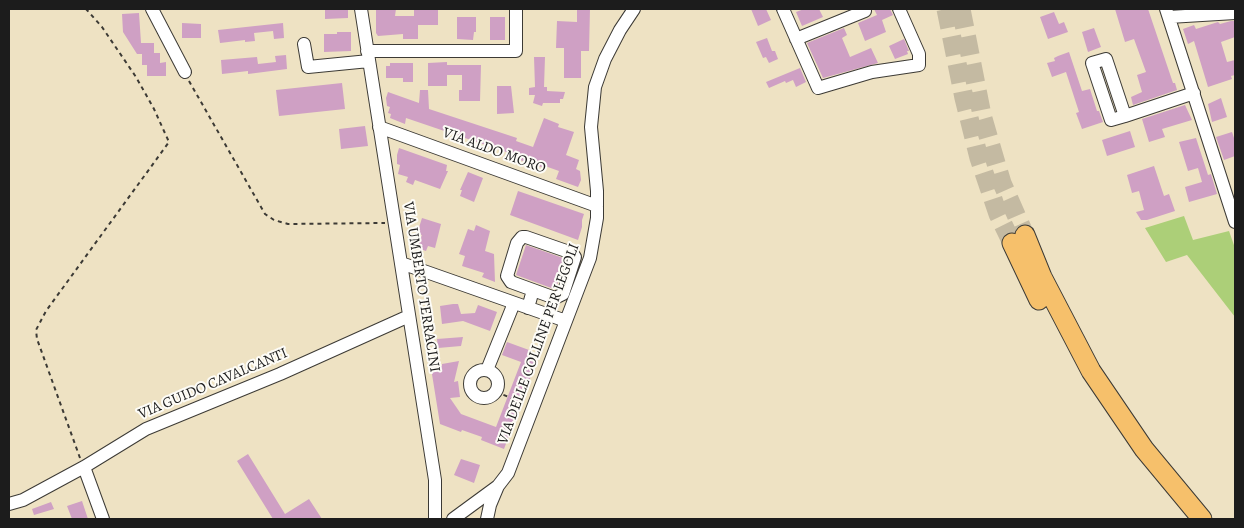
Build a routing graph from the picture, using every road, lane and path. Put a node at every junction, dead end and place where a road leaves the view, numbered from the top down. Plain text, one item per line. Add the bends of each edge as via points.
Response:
1 (86, 9) edge
2 (152, 9) edge
3 (361, 9) edge
4 (516, 9) edge
5 (634, 9) edge
6 (783, 9) edge
7 (864, 9) edge
8 (899, 9) edge
9 (1168, 13) edge
10 (1235, 13) edge
11 (796, 39) junction
12 (304, 44) dead end
13 (368, 56) junction
14 (185, 72) joint
15 (1194, 93) junction
16 (1125, 116) dead end
17 (380, 127) junction
18 (1232, 202) edge
19 (597, 206) junction
20 (1235, 222) edge
21 (394, 223) junction
22 (401, 263) junction
23 (533, 290) junction
24 (514, 303) junction
25 (528, 308) junction
26 (409, 316) junction
27 (566, 321) junction
28 (487, 370) junction
29 (496, 392) junction
30 (534, 407) junction
31 (84, 467) junction
32 (498, 486) junction
33 (9, 504) edge
34 (465, 514) edge
35 (103, 519) edge
36 (435, 519) edge
37 (453, 519) edge
38 (487, 519) edge
39 (1186, 519) edge
40 (1202, 519) edge

1 - 31 path via 136,77 169,142 46,311 36,330
2 - 14 street
3 - 13 street, VIA UMBERTO TERRACINI
4 - 13 street via 516,51
5 - 19 street, VIA DELLE COLLINE PER LEGOLI via 605,59 595,87 591,127
6 - 11 street
7 - 11 street
8 - 11 street via 919,54 919,65 872,72 818,88
9 - 10 street
9 - 15 street
12 - 13 street via 308,67
13 - 17 street, VIA UMBERTO TERRACINI
14 - 21 path via 259,206 269,217 288,224
15 - 16 street
15 - 18 street
17 - 19 street, VIA ALDO MORO
17 - 21 street, VIA UMBERTO TERRACINI
18 - 20 street
19 - 27 street, VIA DELLE COLLINE PER LEGOLI via 590,258
21 - 22 street, VIA UMBERTO TERRACINI
22 - 24 street
22 - 26 street, VIA UMBERTO TERRACINI
23 - 23 street via 555,298 561,296 575,257 572,253 522,237 517,243 507,276 511,282
23 - 25 street
24 - 25 street
24 - 28 street
25 - 27 street
26 - 31 street, VIA GUIDO CAVALCANTI via 146,429
26 - 36 street, VIA UMBERTO TERRACINI via 435,480
27 - 30 street, VIA DELLE COLLINE PER LEGOLI
28 - 29 street via 497,379
28 - 29 street via 474,373 470,390 476,397 485,399
29 - 30 path
30 - 32 street, VIA DELLE COLLINE PER LEGOLI via 514,460
31 - 33 street, VIA GUIDO CAVALCANTI via 23,500
31 - 35 street
32 - 34 street
32 - 38 street
34 - 37 street
39 - 40 highway via 1138,461 1054,330 1023,269 1018,239 1091,371 1144,449

